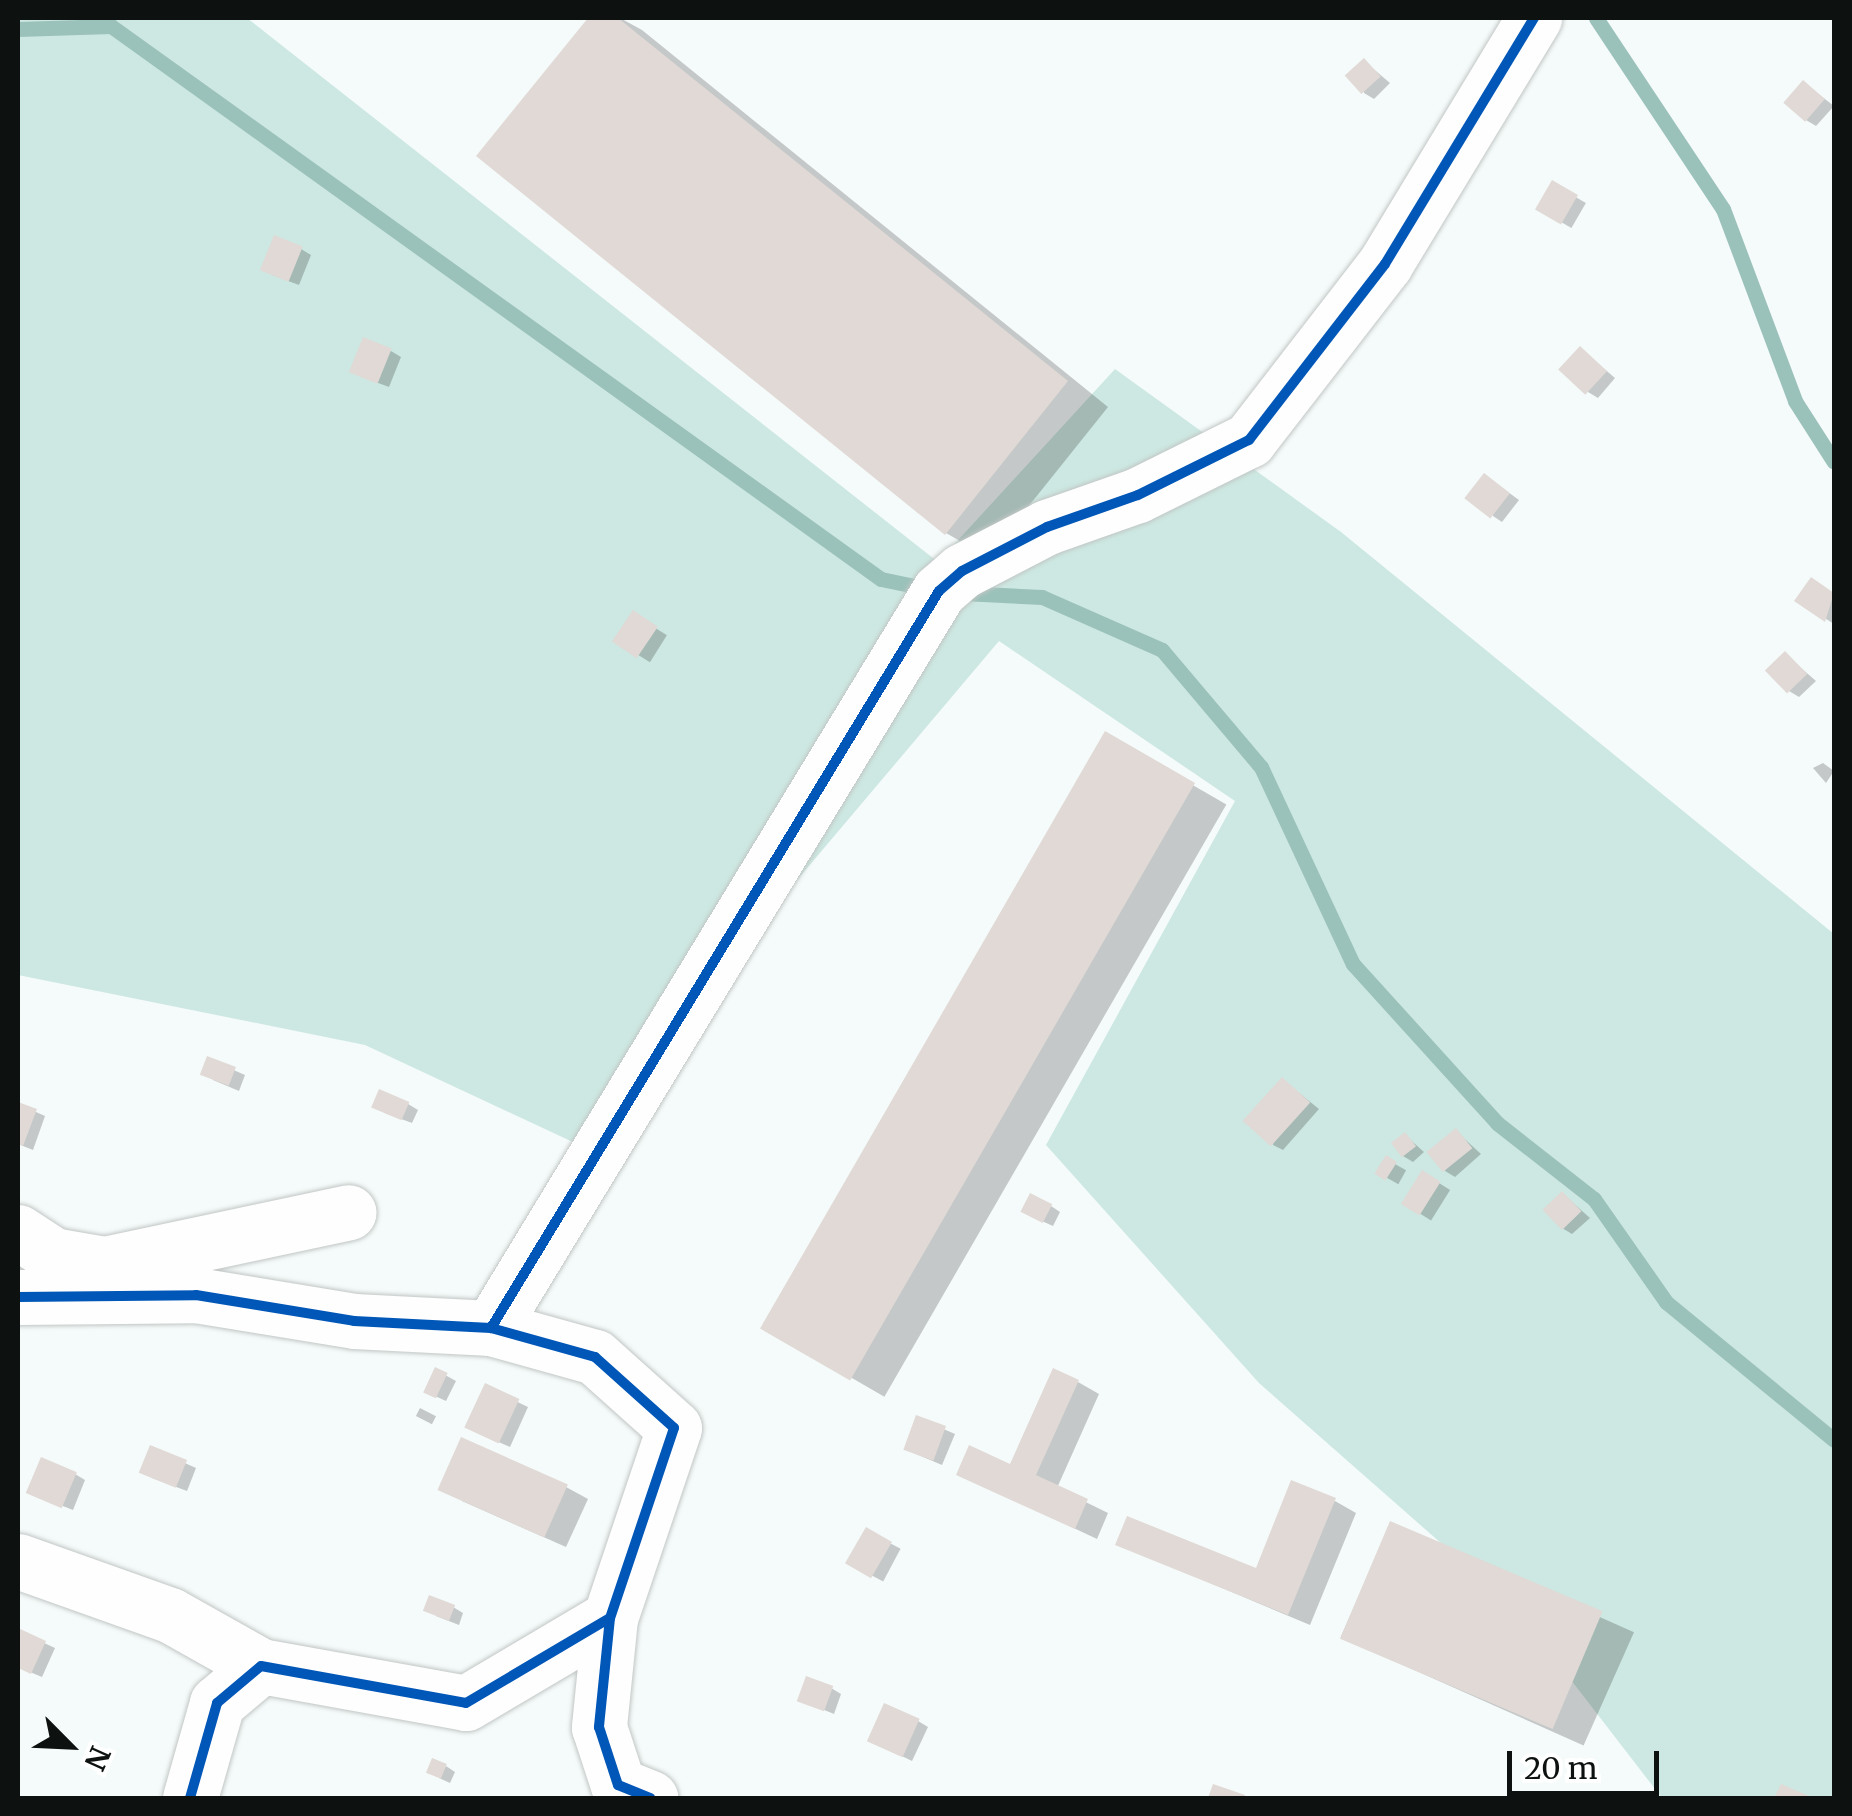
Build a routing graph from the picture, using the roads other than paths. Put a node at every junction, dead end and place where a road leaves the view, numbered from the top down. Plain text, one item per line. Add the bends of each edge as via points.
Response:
1 (1534, 18) edge
2 (349, 1212) dead end
3 (18, 1232) edge
4 (18, 1297) edge
5 (491, 1328) junction
6 (18, 1561) edge
7 (610, 1618) junction
8 (260, 1666) junction
9 (626, 1794) edge
10 (190, 1798) edge

1 - 5 street via 1385,264 1250,440 1138,495 1047,527 962,571 939,592
2 - 3 street via 106,1264 53,1255
4 - 5 street via 196,1295 354,1321
5 - 7 street via 596,1358 674,1428
6 - 8 street via 170,1615
7 - 8 street via 466,1703
7 - 9 street via 599,1727
8 - 10 street via 216,1702

